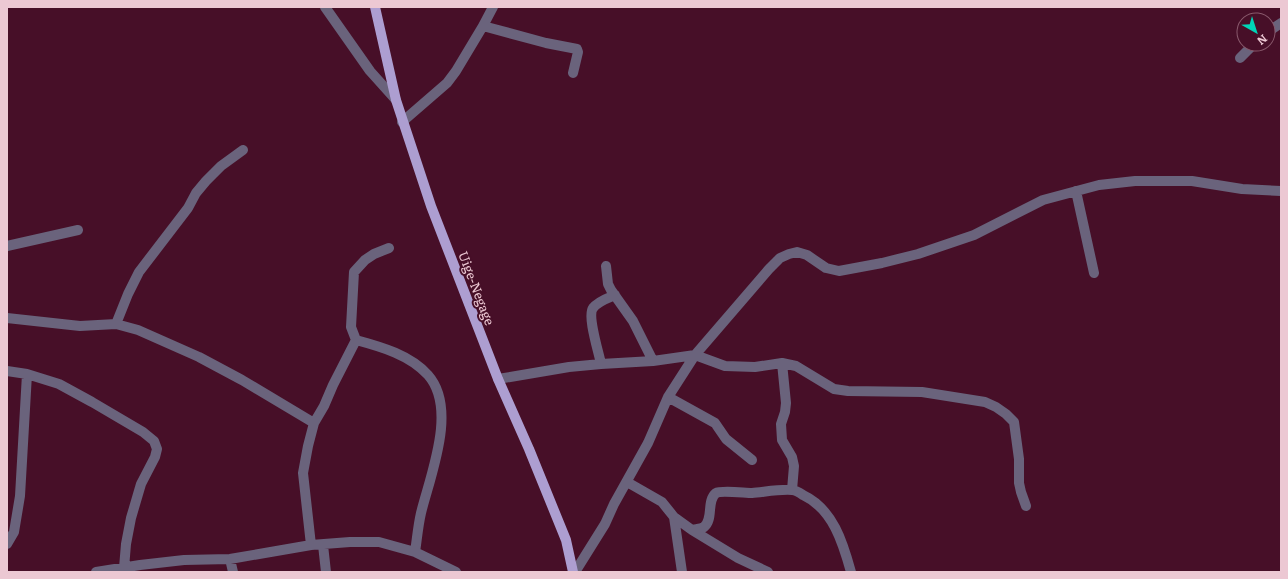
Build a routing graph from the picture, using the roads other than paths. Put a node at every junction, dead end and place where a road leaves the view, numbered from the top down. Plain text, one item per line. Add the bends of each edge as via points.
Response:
1 (325, 7) edge
2 (375, 7) edge
3 (493, 7) edge
4 (483, 26) junction
5 (1246, 52) edge
6 (1240, 58) dead end
7 (574, 73) dead end
8 (396, 100) junction
9 (402, 122) junction
10 (243, 150) dead end
11 (1076, 190) junction
12 (1281, 191) edge
13 (78, 230) dead end
14 (7, 246) edge
15 (389, 248) dead end
16 (606, 266) dead end
17 (1094, 273) dead end
18 (615, 295) junction
19 (7, 318) edge
20 (116, 324) junction
21 (356, 340) junction
22 (694, 355) junction
23 (652, 361) junction
24 (782, 363) junction
25 (601, 364) junction
26 (7, 371) edge
27 (27, 374) junction
28 (498, 379) junction
29 (668, 397) junction
30 (314, 424) junction
31 (752, 460) dead end
32 (627, 482) junction
33 (792, 490) junction
34 (1026, 506) dead end
35 (674, 517) junction
36 (692, 530) junction
37 (7, 544) edge
38 (323, 545) junction
39 (311, 546) junction
40 (415, 552) junction
41 (230, 559) junction
42 (124, 568) junction
43 (141, 568) edge
44 (96, 572) edge
45 (233, 572) edge
46 (326, 572) edge
47 (456, 572) edge
48 (574, 572) edge
49 (682, 572) edge
50 (768, 572) edge
51 (851, 572) edge

1 - 8 street via 370,71
2 - 8 main road, Uige-Negage
3 - 4 street
4 - 7 street via 546,44 577,49
4 - 9 street via 447,83
5 - 6 street
8 - 9 main road, Uige-Negage
9 - 28 main road, Uige-Negage via 431,206
10 - 20 street via 221,166 196,193 188,208 139,272
11 - 12 street via 1099,185 1165,180
11 - 17 street
11 - 22 street via 1043,200 974,235 882,263 839,271 826,268 807,255 797,252 789,254 780,258 769,269
13 - 14 street
15 - 21 street via 365,260 354,272 351,327
16 - 18 street via 608,284
18 - 23 street via 633,321
18 - 25 street via 592,308 591,316
19 - 20 street via 80,326
20 - 30 street via 138,330 199,357
21 - 30 street
21 - 40 street via 385,347 421,368 435,385 442,403 439,449 420,515
22 - 23 street
22 - 24 street via 725,366 741,368
22 - 29 street
23 - 25 street
24 - 33 street via 786,404 781,424 782,440 794,466
24 - 34 street via 796,366 834,388 848,391 922,392 985,402 996,407 1014,422 1019,483
25 - 28 street
26 - 27 street
27 - 37 street via 20,496 14,532
27 - 42 street via 59,384 143,432 154,441 157,449 141,484 131,518
28 - 48 main road, Uige-Negage via 566,540
29 - 31 street via 715,423 726,439
29 - 32 street
30 - 39 street via 303,473
32 - 35 street via 662,502
32 - 48 street via 605,524
33 - 36 street via 717,493 712,498 707,523
33 - 51 street via 814,500 825,511 838,532
35 - 36 street
35 - 49 street
36 - 50 street via 738,558
38 - 39 street
38 - 40 street via 379,542
38 - 46 street
39 - 41 street
40 - 47 street
41 - 43 street via 184,560
41 - 45 street
42 - 43 street
42 - 44 street

